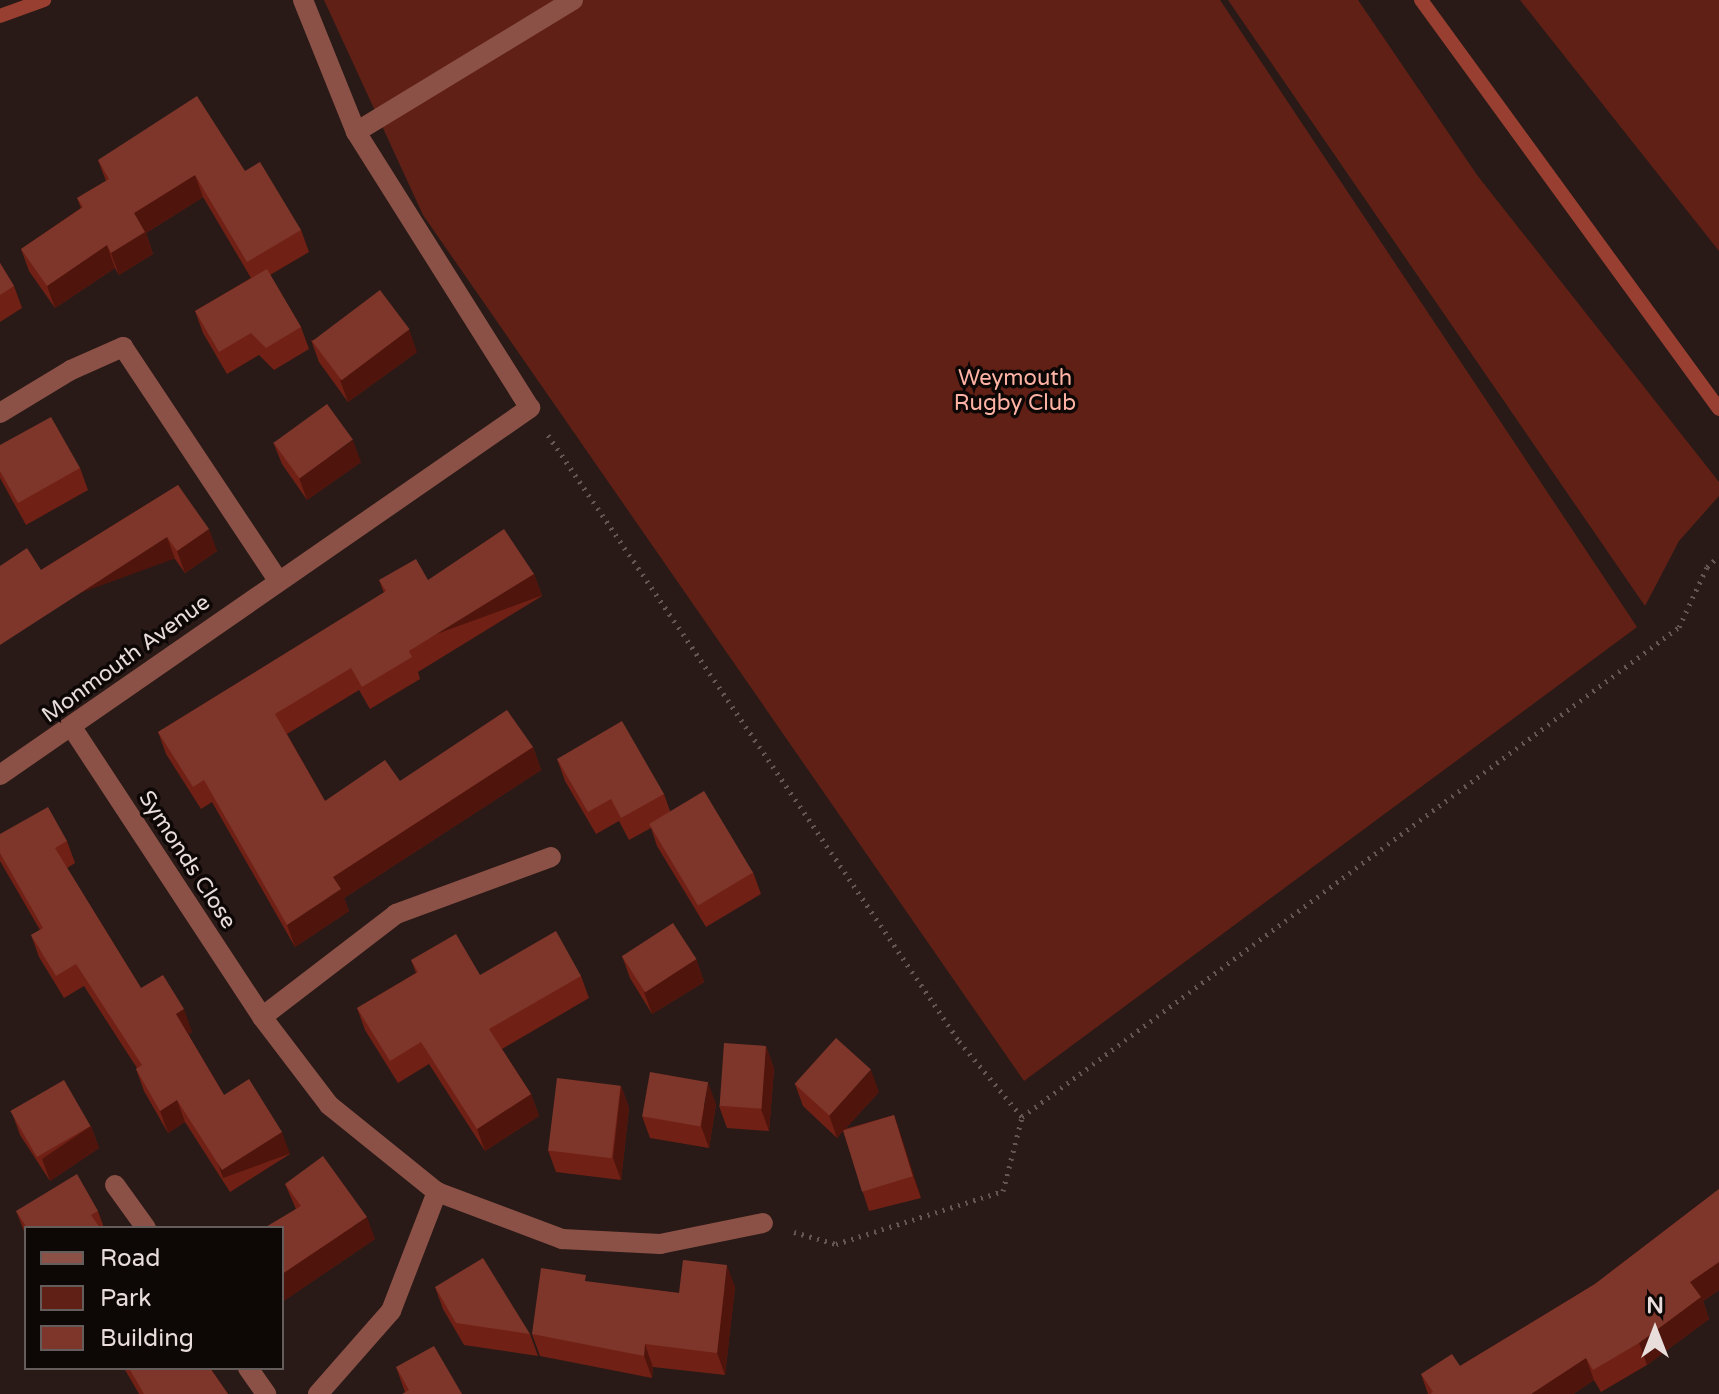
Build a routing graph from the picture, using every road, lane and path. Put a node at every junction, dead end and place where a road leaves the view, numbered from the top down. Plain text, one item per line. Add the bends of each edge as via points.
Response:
1 (303, 0) edge
2 (573, 0) edge
3 (356, 132) junction
4 (530, 408) junction
5 (0, 413) edge
6 (1719, 556) edge
7 (277, 579) junction
8 (73, 729) junction
9 (0, 775) edge
10 (551, 857) dead end
11 (262, 1017) junction
12 (1022, 1117) junction
13 (115, 1185) dead end
14 (437, 1192) junction
15 (763, 1223) joint
16 (145, 1226) edge
17 (249, 1370) edge
18 (266, 1394) edge
19 (318, 1394) edge

1 - 3 street
2 - 3 street
3 - 4 street
4 - 7 street, Monmouth Avenue
4 - 12 path via 959,1041
5 - 7 street via 71,370 123,347
6 - 12 path via 1707,567 1679,627
7 - 8 street, Monmouth Avenue
8 - 9 street, Monmouth Avenue
8 - 11 street, Symonds Close
10 - 11 street via 396,914
11 - 14 street, Symonds Close via 329,1105
12 - 15 path via 1003,1191 836,1244
13 - 16 street
14 - 15 street, Symonds Close via 562,1239 660,1244
14 - 19 street via 391,1311
17 - 18 street

